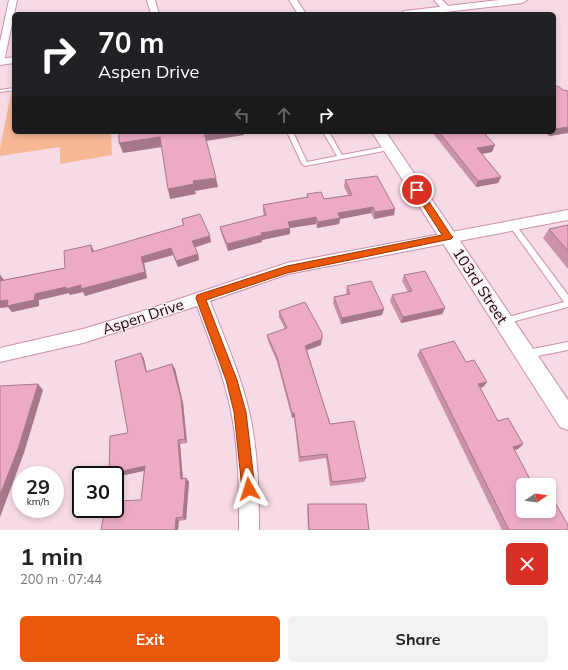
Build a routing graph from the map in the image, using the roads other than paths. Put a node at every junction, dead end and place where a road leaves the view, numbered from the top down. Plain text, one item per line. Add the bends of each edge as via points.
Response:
1 (13, 0) edge
2 (151, 0) edge
3 (293, 0) edge
4 (438, 0) edge
5 (522, 0) edge
6 (448, 9) junction
7 (154, 12) edge
8 (301, 12) edge
9 (422, 12) edge
10 (12, 60) edge
11 (0, 62) edge
12 (12, 89) edge
13 (0, 91) edge
14 (291, 134) edge
15 (327, 134) edge
16 (380, 134) edge
17 (389, 148) junction
18 (340, 157) junction
19 (568, 215) edge
20 (513, 226) junction
21 (448, 237) junction
22 (201, 298) junction
23 (568, 303) edge
24 (504, 322) junction
25 (568, 346) edge
26 (525, 354) junction
27 (0, 355) edge
28 (568, 419) edge
29 (249, 530) edge

1 - 11 street
2 - 7 street
3 - 8 street
4 - 6 street
5 - 6 street
6 - 9 street
10 - 11 street
12 - 13 lane
14 - 18 lane via 305,164
15 - 18 lane
16 - 17 street, 103rd Street
17 - 18 lane
17 - 21 street, 103rd Street
19 - 20 street, Aspen Drive
20 - 21 street, Aspen Drive
20 - 23 lane
21 - 22 street, Aspen Drive via 287,270
21 - 24 street, 103rd Street
22 - 27 street, Aspen Drive via 83,336
22 - 29 street via 240,412 249,489
23 - 24 lane
24 - 26 street, 103rd Street
25 - 26 lane
26 - 28 street, 103rd Street

